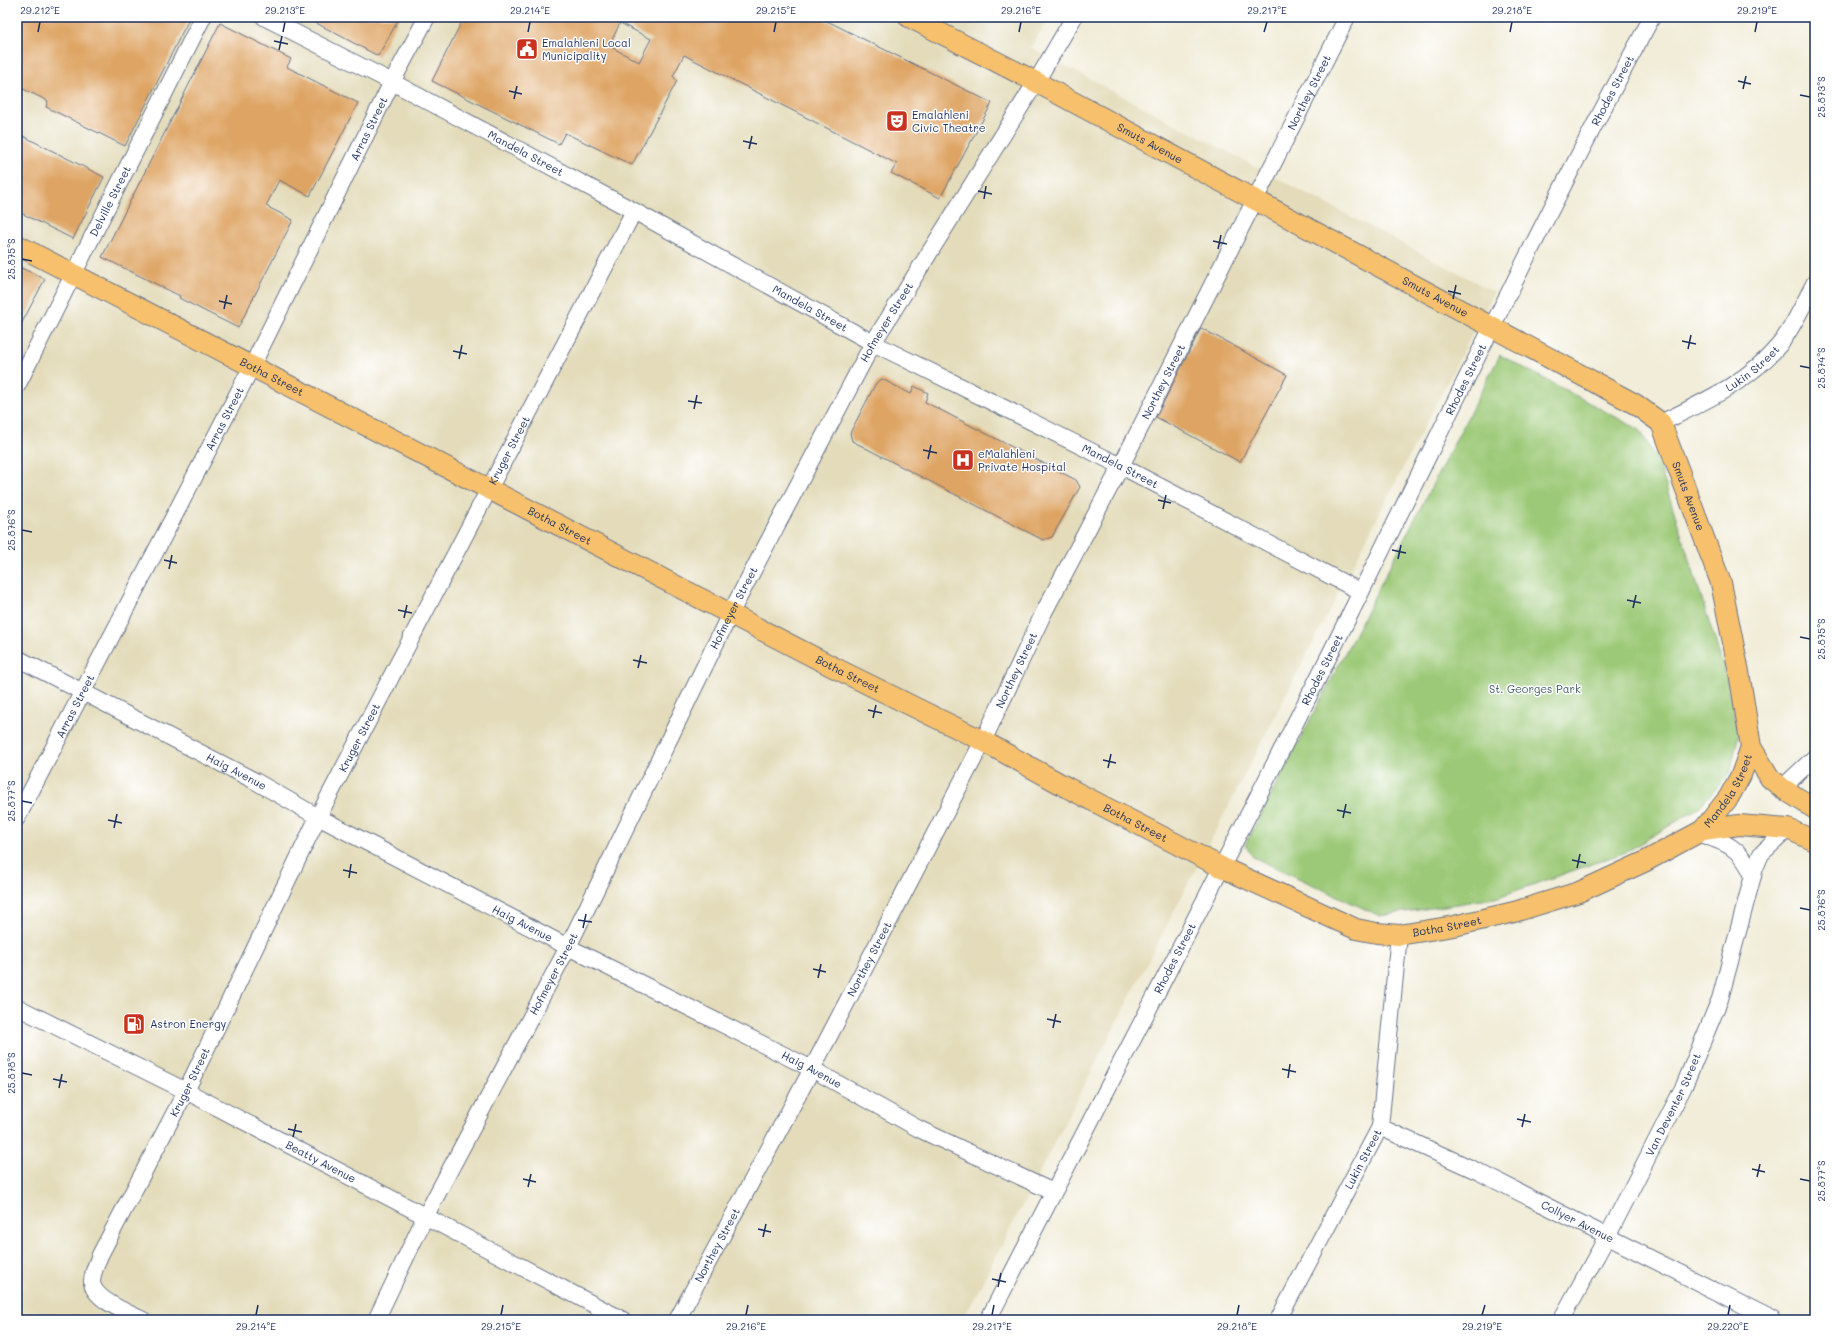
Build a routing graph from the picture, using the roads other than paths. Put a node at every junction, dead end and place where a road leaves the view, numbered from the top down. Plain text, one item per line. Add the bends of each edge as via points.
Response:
1 (203, 17) edge
2 (264, 17) edge
3 (427, 17) edge
4 (909, 17) edge
5 (1074, 17) edge
6 (1347, 17) edge
7 (1652, 17) edge
8 (392, 82) junction
9 (1036, 82) junction
10 (1256, 201) junction
11 (634, 211) junction
12 (17, 245) edge
13 (74, 276) junction
14 (1815, 282) edge
15 (1491, 328) junction
16 (873, 343) junction
17 (251, 368) junction
18 (17, 386) edge
19 (1661, 423) junction
20 (1121, 466) junction
21 (489, 489) junction
22 (1361, 592) junction
23 (730, 614) junction
24 (17, 658) edge
25 (82, 693) junction
26 (983, 742) junction
27 (1751, 748) junction
28 (1815, 757) edge
29 (1782, 788) junction
30 (1815, 809) edge
31 (318, 817) junction
32 (17, 818) edge
33 (1788, 829) junction
34 (1700, 832) junction
35 (1815, 841) edge
36 (1221, 867) junction
37 (1752, 876) junction
38 (1399, 935) junction
39 (568, 947) junction
40 (17, 1007) edge
41 (812, 1069) junction
42 (186, 1091) junction
43 (1380, 1127) junction
44 (1053, 1192) junction
45 (425, 1216) junction
46 (1607, 1238) junction
47 (144, 1320) edge
48 (376, 1320) edge
49 (624, 1320) edge
50 (677, 1320) edge
51 (988, 1320) edge
52 (1278, 1320) edge
53 (1561, 1320) edge
54 (1773, 1320) edge

1 - 13 street, Delville Street
2 - 8 street, Mandela Street
3 - 8 street, Arras Street
4 - 9 main road, Smuts Avenue
5 - 9 street, Hofmeyer Street
6 - 10 street, Northey Street
7 - 15 street, Rhodes Street via 1602,109
8 - 11 street, Mandela Street
8 - 17 street, Arras Street
9 - 10 main road, Smuts Avenue
9 - 16 street, Hofmeyer Street
10 - 15 main road, Smuts Avenue
10 - 20 street, Northey Street
11 - 16 street, Mandela Street
11 - 21 street, Kruger Street
12 - 13 main road, Botha Street
13 - 17 main road, Botha Street
13 - 18 street, Delville Street
14 - 19 street, Lukin Street via 1781,343 1756,369 1718,394
15 - 19 main road, Smuts Avenue via 1635,404
15 - 22 street, Rhodes Street
16 - 20 street, Mandela Street
16 - 23 street, Hofmeyer Street
17 - 21 main road, Botha Street
17 - 25 street, Arras Street
19 - 27 main road, Smuts Avenue via 1721,583
20 - 22 street, Mandela Street
20 - 26 street, Northey Street via 1044,612
21 - 23 main road, Botha Street
21 - 31 street, Kruger Street
22 - 36 street, Rhodes Street
23 - 26 main road, Botha Street
23 - 39 street, Hofmeyer Street
24 - 25 street, Haig Avenue
25 - 31 street, Haig Avenue via 254,781
25 - 32 street, Arras Street
26 - 36 main road, Botha Street
26 - 41 street, Northey Street
27 - 29 main road, Mandela Street via 1770,778
27 - 34 main road, Mandela Street via 1730,797
28 - 29 street
29 - 30 main road, Mandela Street
31 - 39 street, Haig Avenue
31 - 42 street, Kruger Street
33 - 34 main road, Mandela Street via 1740,825
33 - 35 main road, Mandela Street
33 - 37 street, Van Deventer Street via 1761,854
34 - 37 street via 1722,841 1742,856
34 - 38 main road, Botha Street via 1579,892 1514,912
36 - 38 main road, Botha Street via 1356,929
36 - 44 street, Rhodes Street
37 - 46 street, Van Deventer Street via 1720,999 1684,1086
38 - 43 street, Lukin Street
39 - 41 street, Haig Avenue
39 - 45 street, Hofmeyer Street
40 - 42 street, Beatty Avenue
41 - 44 street, Haig Avenue via 919,1129
41 - 50 street, Northey Street
42 - 45 street, Beatty Avenue
42 - 47 street, Kruger Street via 94,1269 92,1281 96,1294
43 - 46 street, Collyer Avenue via 1479,1172
43 - 52 street, Lukin Street
44 - 51 street, Rhodes Street
45 - 48 street, Hofmeyer Street
45 - 49 street, Beatty Avenue
46 - 53 street, Van Deventer Street
46 - 54 street, Collyer Avenue

